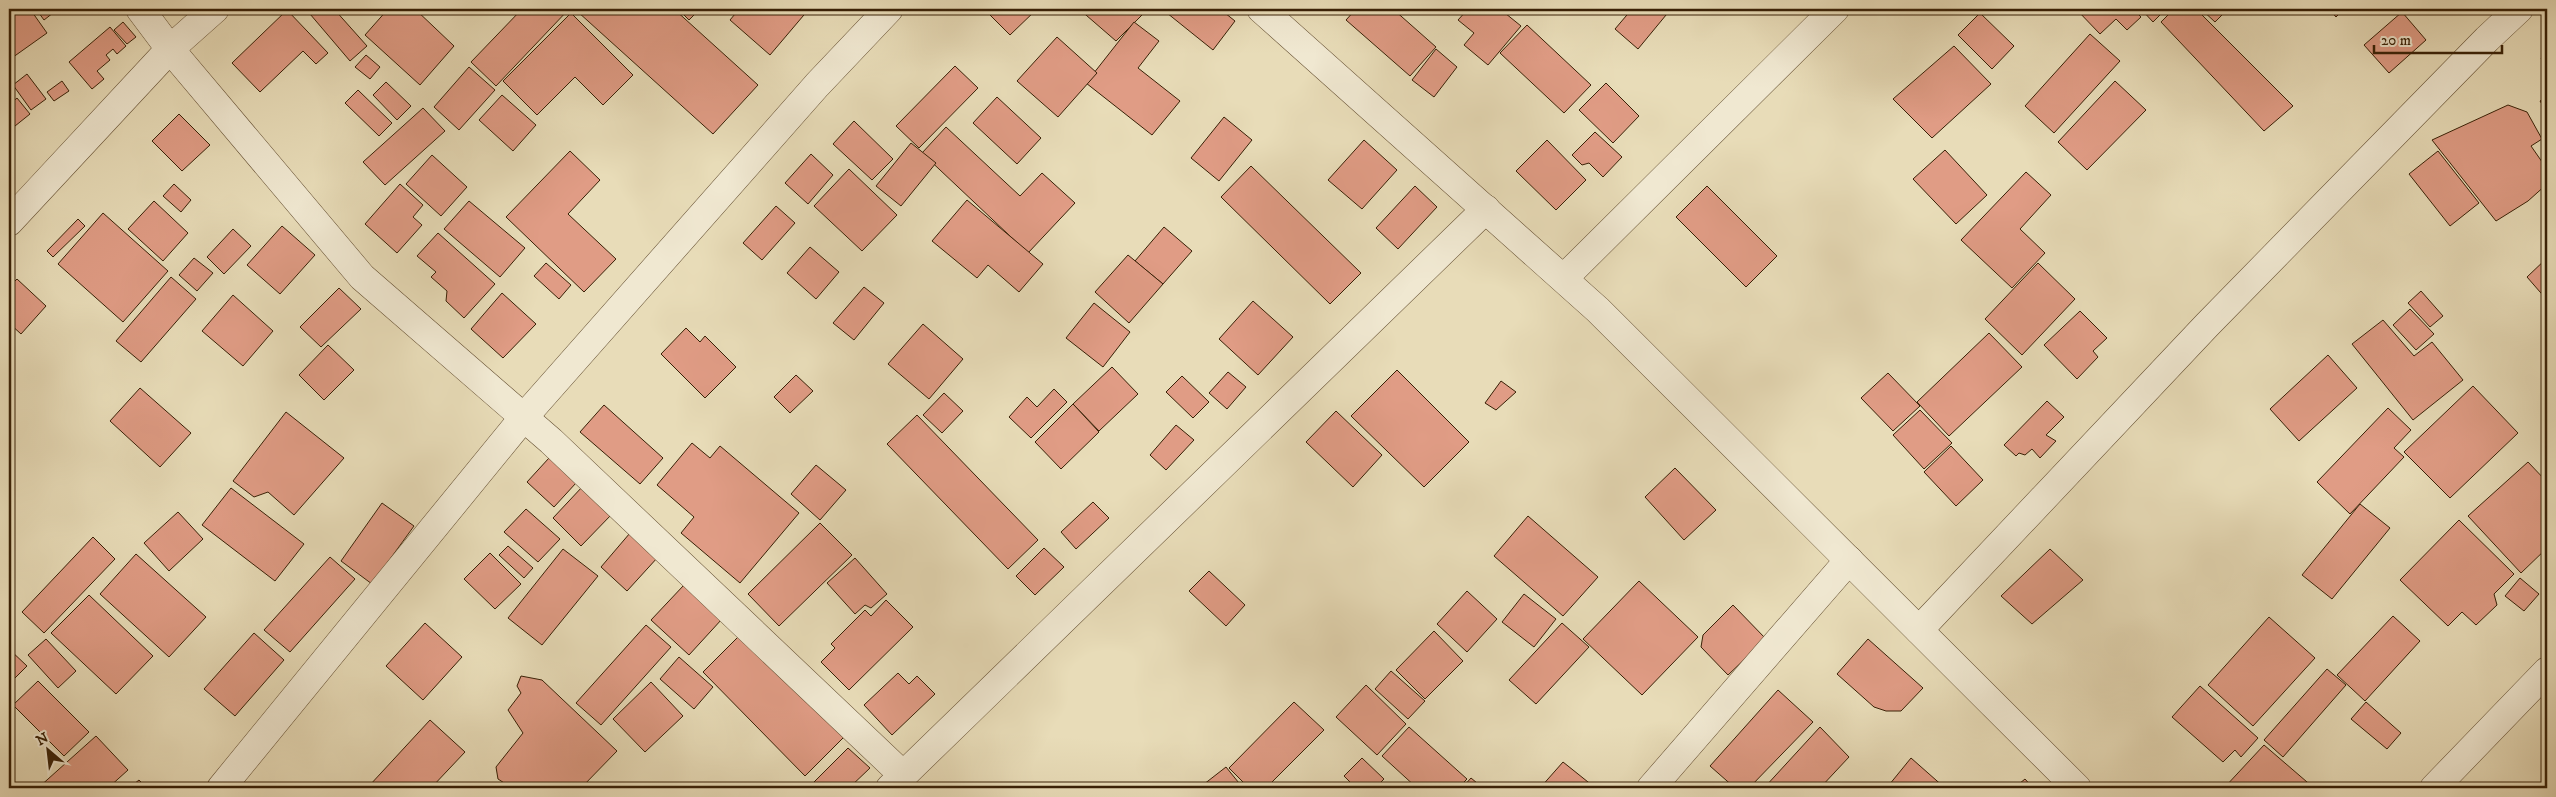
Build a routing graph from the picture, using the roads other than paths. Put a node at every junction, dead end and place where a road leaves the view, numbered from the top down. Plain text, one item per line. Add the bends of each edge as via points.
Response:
1 (140, 9) edge
2 (215, 9) edge
3 (889, 9) edge
4 (1262, 9) edge
5 (1835, 9) edge
6 (2519, 9) edge
7 (170, 49) junction
8 (1486, 209) junction
9 (9, 222) edge
10 (1564, 278) junction
11 (524, 417) junction
12 (1849, 560) junction
13 (1919, 630) junction
14 (2547, 671) edge
15 (896, 782) edge
16 (221, 788) edge
17 (1651, 788) edge
18 (2078, 788) edge
19 (2434, 788) edge

1 - 7 street
2 - 7 street
3 - 11 street via 817,85
4 - 8 street
5 - 10 street
6 - 13 street via 2486,38 2213,318
7 - 9 street
7 - 11 street via 362,277
8 - 10 street
8 - 15 street
10 - 12 street
11 - 15 street
11 - 16 street
12 - 13 street
12 - 17 street
13 - 18 street
14 - 19 street

